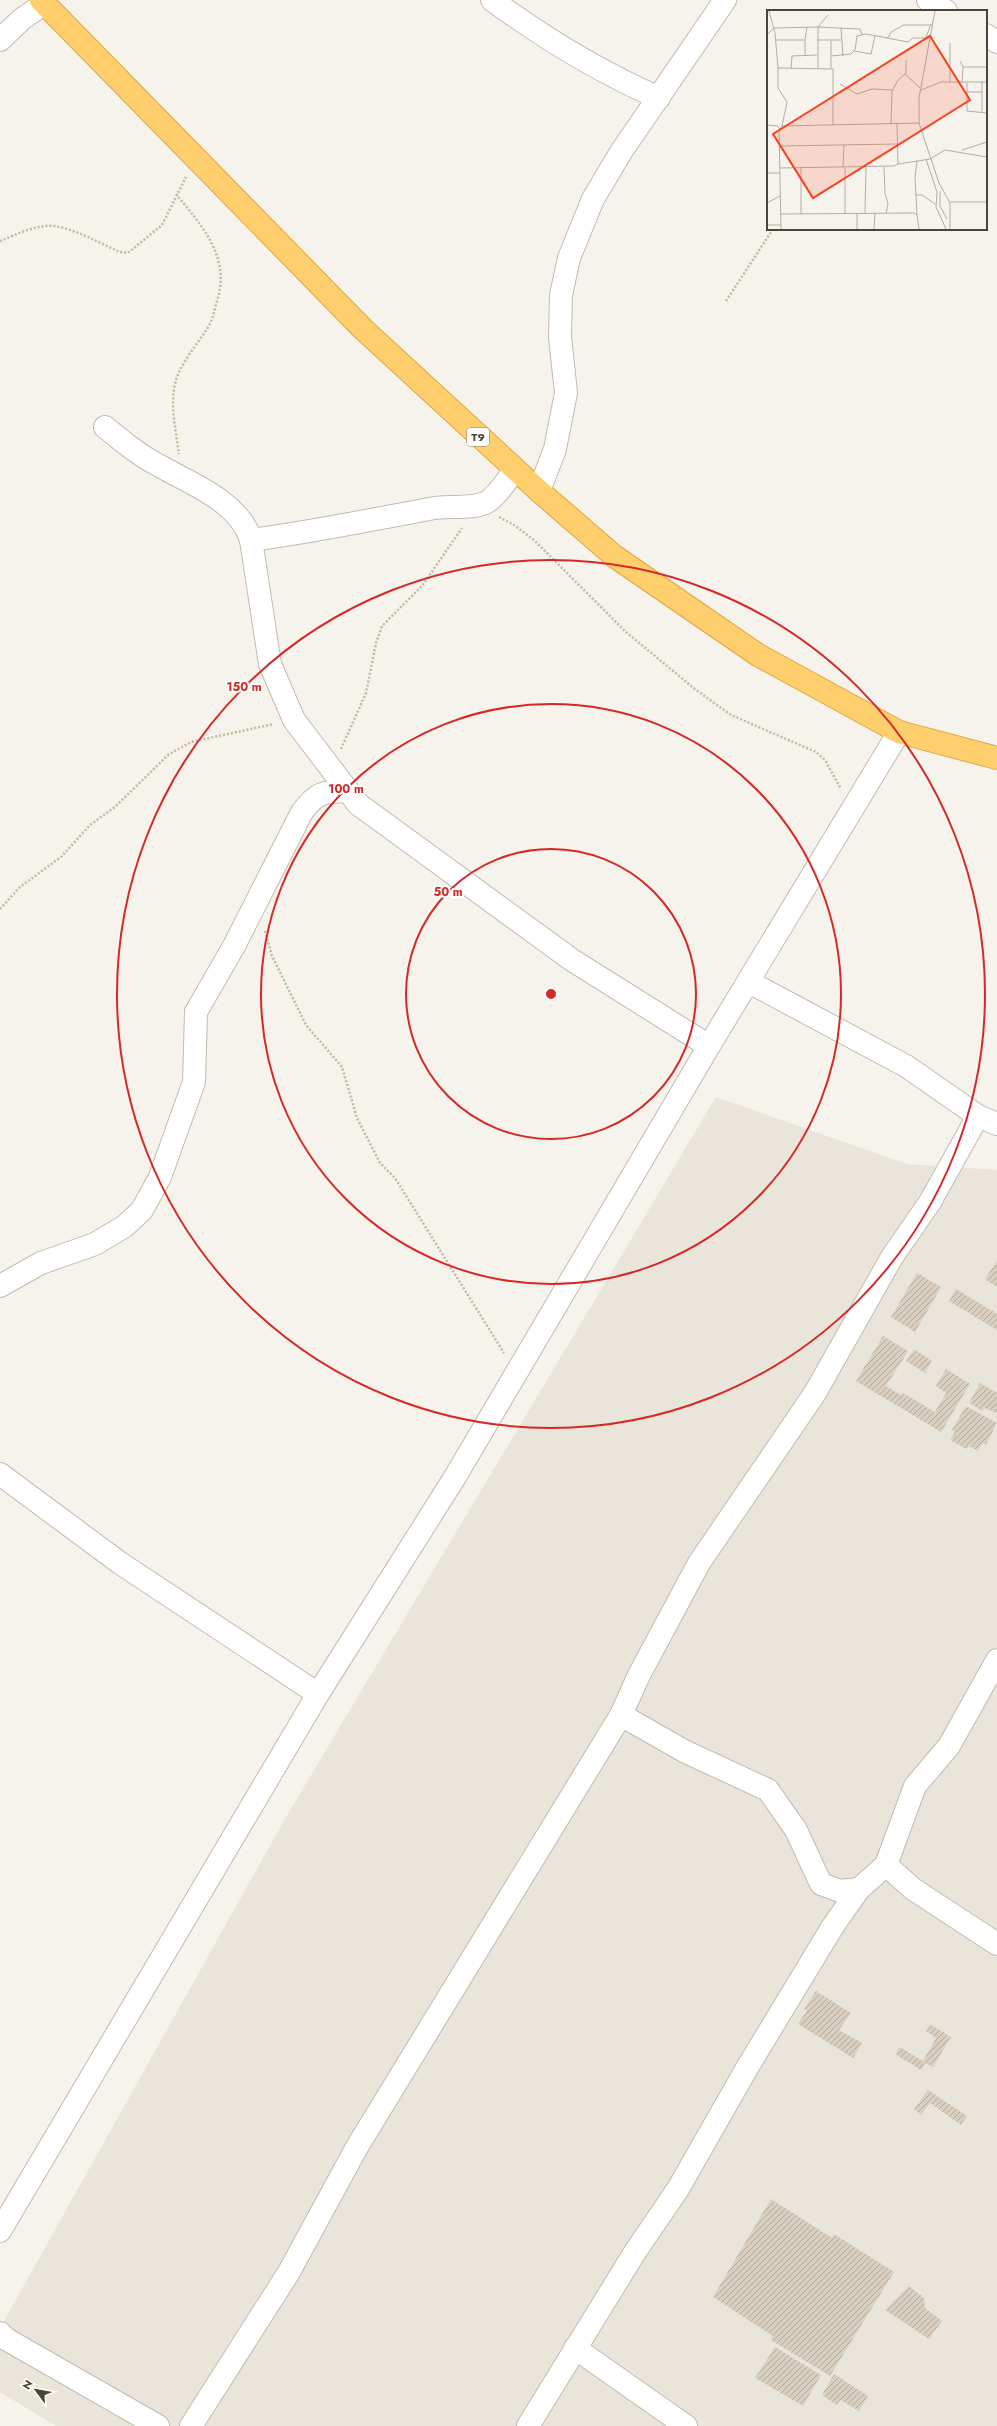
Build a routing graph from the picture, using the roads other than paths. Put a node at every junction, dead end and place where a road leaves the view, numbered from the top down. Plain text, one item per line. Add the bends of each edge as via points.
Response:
1 (492, 0) edge
2 (725, 0) edge
3 (928, 0) edge
4 (43, 2) edge
5 (944, 10) edge
6 (987, 36) edge
7 (0, 40) edge
8 (997, 42) edge
9 (659, 98) junction
10 (105, 427) dead end
11 (515, 470) junction
12 (539, 492) junction
13 (251, 540) junction
14 (899, 732) junction
15 (997, 758) edge
16 (347, 790) junction
17 (749, 982) junction
18 (709, 1046) junction
19 (987, 1120) edge
20 (0, 1286) edge
21 (0, 1474) edge
22 (997, 1660) edge
23 (318, 1694) junction
24 (621, 1715) junction
25 (886, 1865) junction
26 (859, 1889) junction
27 (997, 1944) edge
28 (0, 2231) edge
29 (0, 2333) edge
30 (575, 2348) junction
31 (158, 2426) edge
32 (191, 2426) edge
33 (528, 2426) edge
34 (686, 2426) edge

1 - 9 street via 531,28 589,62
2 - 9 street
3 - 5 street
4 - 7 street
4 - 11 highway, T9 via 363,329
6 - 8 street
9 - 12 street via 621,152 593,199 569,258 561,296 560,337 566,393 555,449
10 - 13 street via 137,452 226,505 247,527
11 - 12 highway, T9
11 - 13 street via 495,495 473,509 438,508 323,530
12 - 14 highway, T9 via 614,556 758,655
13 - 16 street via 270,664 294,720
14 - 15 highway, T9
14 - 17 street
16 - 18 street via 358,804 572,960
16 - 20 street via 322,792 312,799 302,812 257,902 196,1012 194,1082 160,1177 142,1210 125,1226 95,1244 41,1263
17 - 18 street
17 - 19 street via 906,1066
18 - 23 street via 455,1477
19 - 24 street via 892,1257 814,1393 699,1563 639,1675
21 - 23 street via 120,1563
22 - 25 street via 949,1746 915,1786
23 - 28 street
24 - 26 street via 684,1751 768,1790 796,1830 821,1884 840,1891
24 - 32 street via 365,2133 289,2272
25 - 26 street
25 - 27 street via 913,1889
26 - 30 street via 833,1926 747,2068 678,2189
29 - 31 street via 6,2339
30 - 33 street
30 - 34 street

